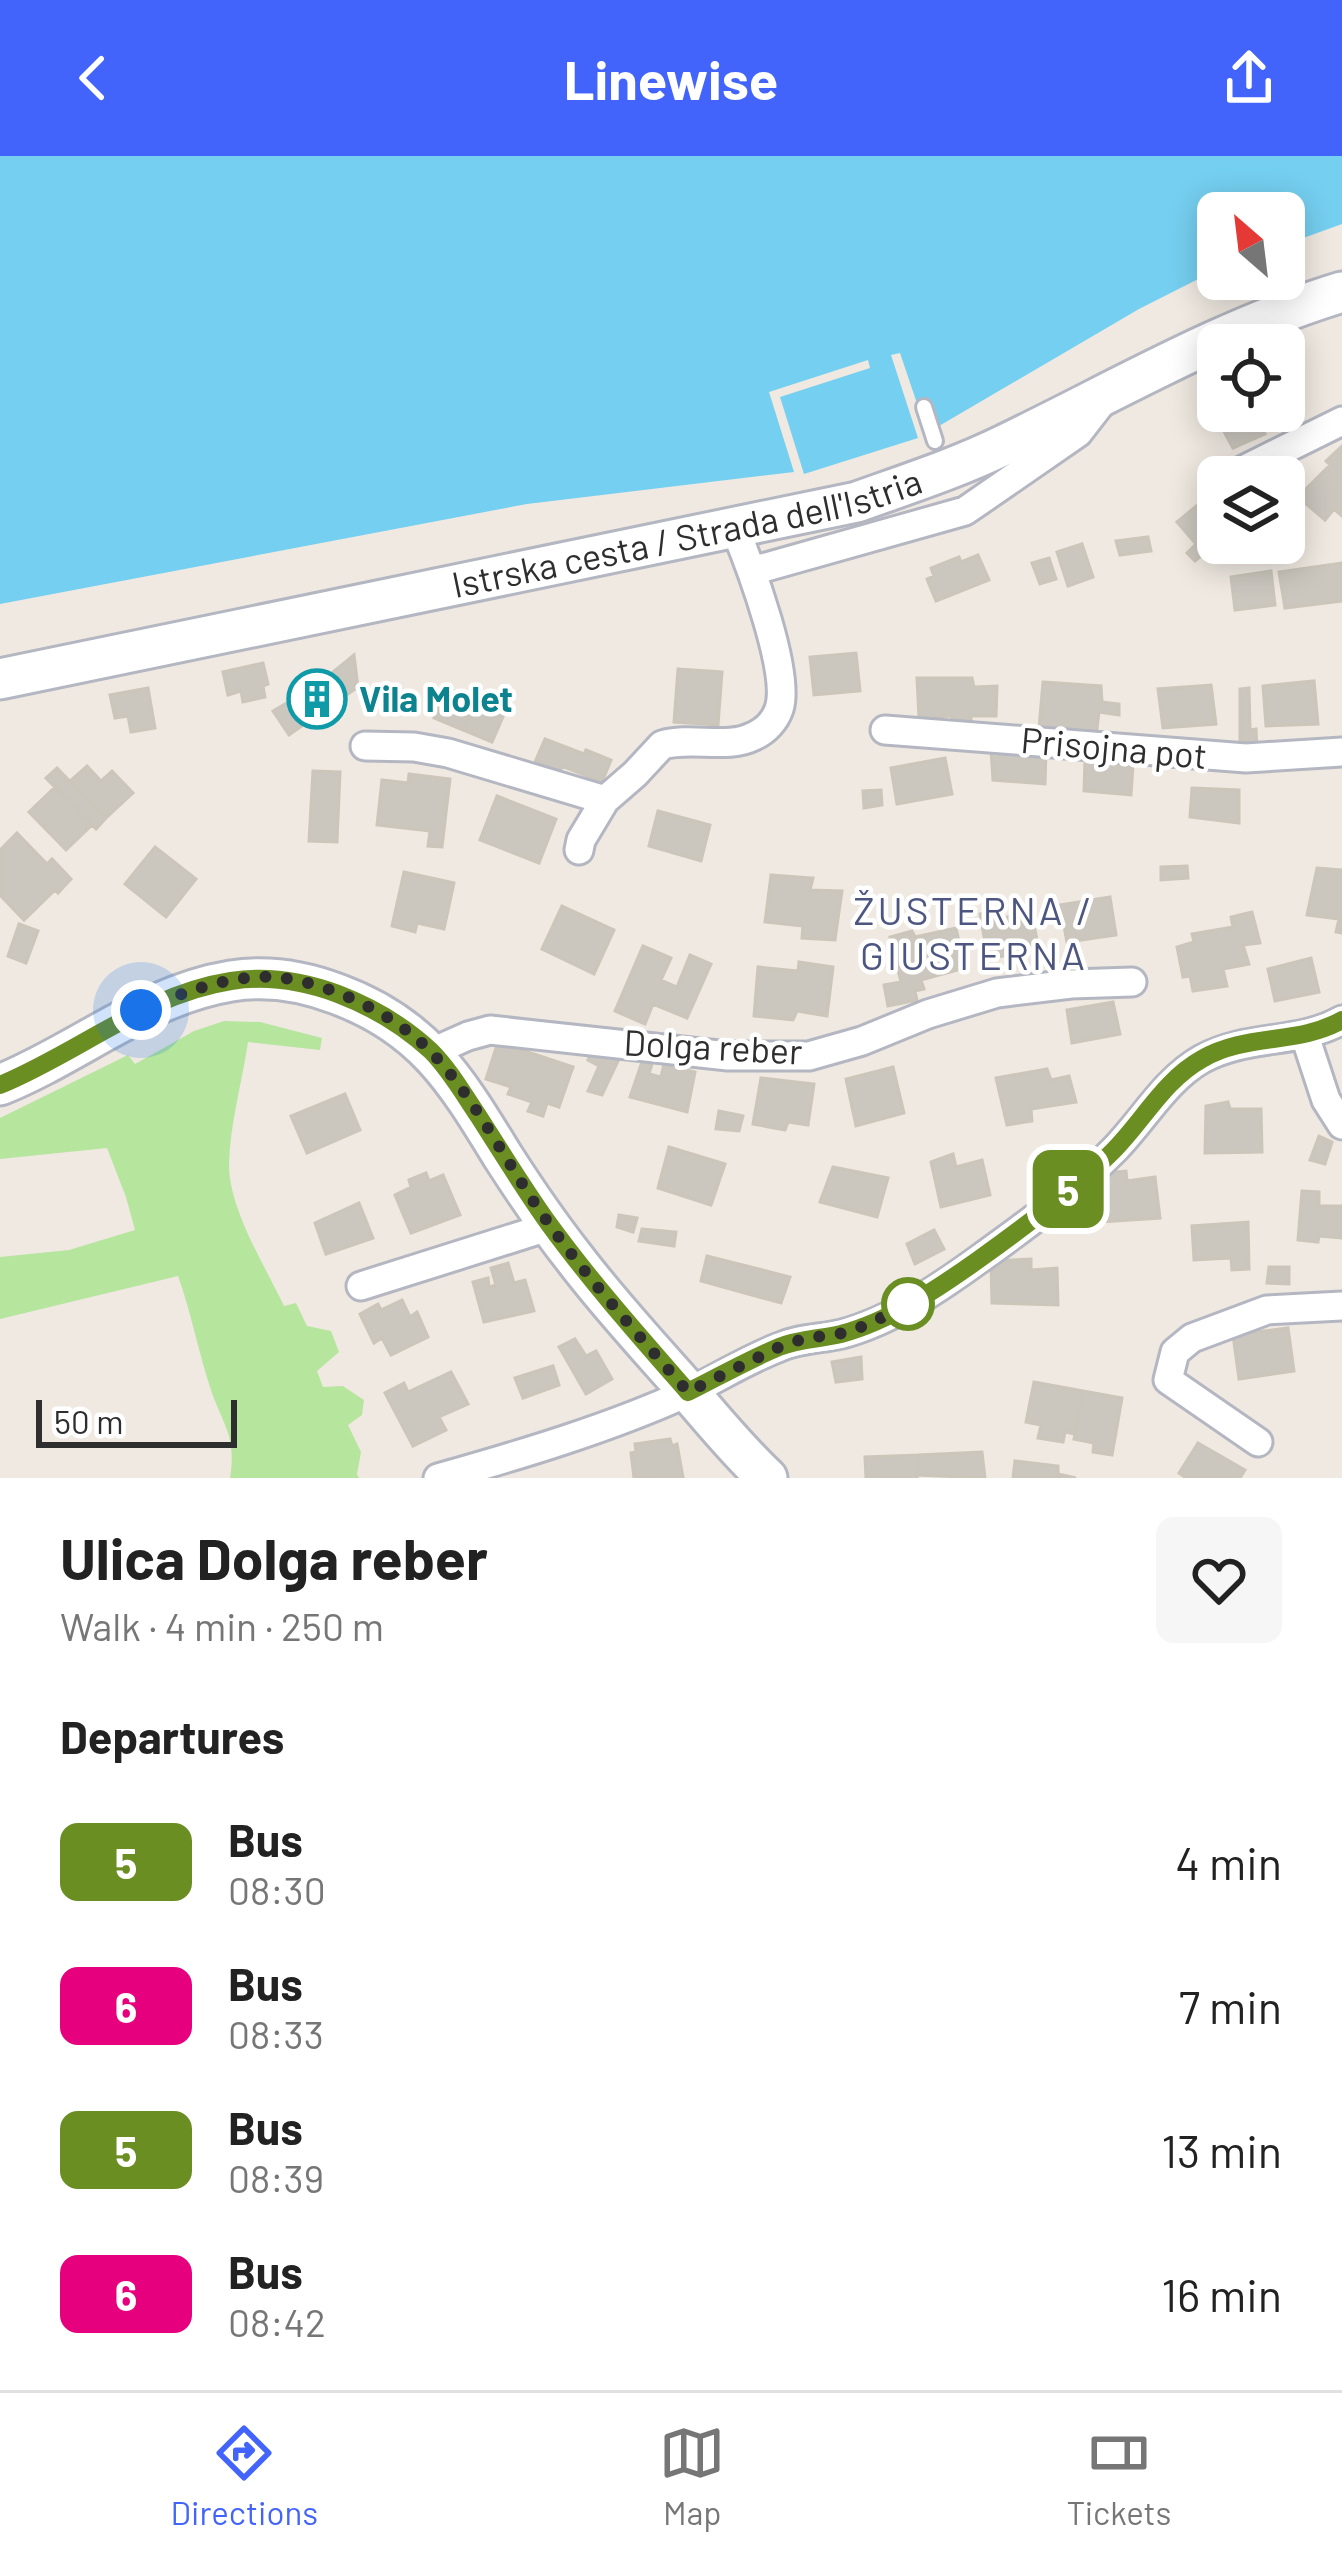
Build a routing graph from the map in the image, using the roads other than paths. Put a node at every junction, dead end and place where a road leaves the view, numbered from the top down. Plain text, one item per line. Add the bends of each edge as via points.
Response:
1 (1342, 292) edge
2 (1110, 391) junction
3 (925, 407) dead end
4 (1342, 421) edge
5 (935, 441) dead end
6 (1271, 456) edge
7 (735, 529) junction
8 (752, 572) junction
9 (0, 679) edge
10 (885, 730) dead end
11 (365, 746) dead end
12 (1342, 752) edge
13 (605, 800) junction
14 (579, 850) dead end
15 (1132, 982) dead end
16 (1342, 1020) edge
17 (1305, 1036) junction
18 (432, 1052) junction
19 (0, 1085) edge
20 (1342, 1125) edge
21 (551, 1226) junction
22 (361, 1286) dead end
23 (1342, 1306) edge
24 (688, 1392) junction
25 (1258, 1442) dead end
26 (439, 1478) edge
27 (766, 1478) edge

1 - 2 street, Istrska cesta / Strada dell'Istria via 1225,335
2 - 7 street, Istrska cesta / Strada dell'Istria via 933,475 857,502
2 - 8 street via 1078,433 965,511
3 - 5 lane
4 - 6 street
7 - 8 street
7 - 9 street, Istrska cesta / Strada dell'Istria
8 - 13 street via 776,659 778,712 750,739 662,745
10 - 12 street, Prisojna pot via 1246,758
11 - 13 street via 448,753
13 - 14 street
15 - 18 street, Dolga reber via 997,993 809,1056 728,1056 490,1030
16 - 17 street
17 - 20 street
17 - 24 street via 1250,1040 1202,1059 1114,1150 934,1291 867,1325 779,1347
18 - 19 street via 362,1003 274,977 186,992
18 - 21 street
21 - 22 street
21 - 24 street
23 - 25 street via 1267,1310 1175,1352 1168,1380
24 - 26 street
24 - 27 street

